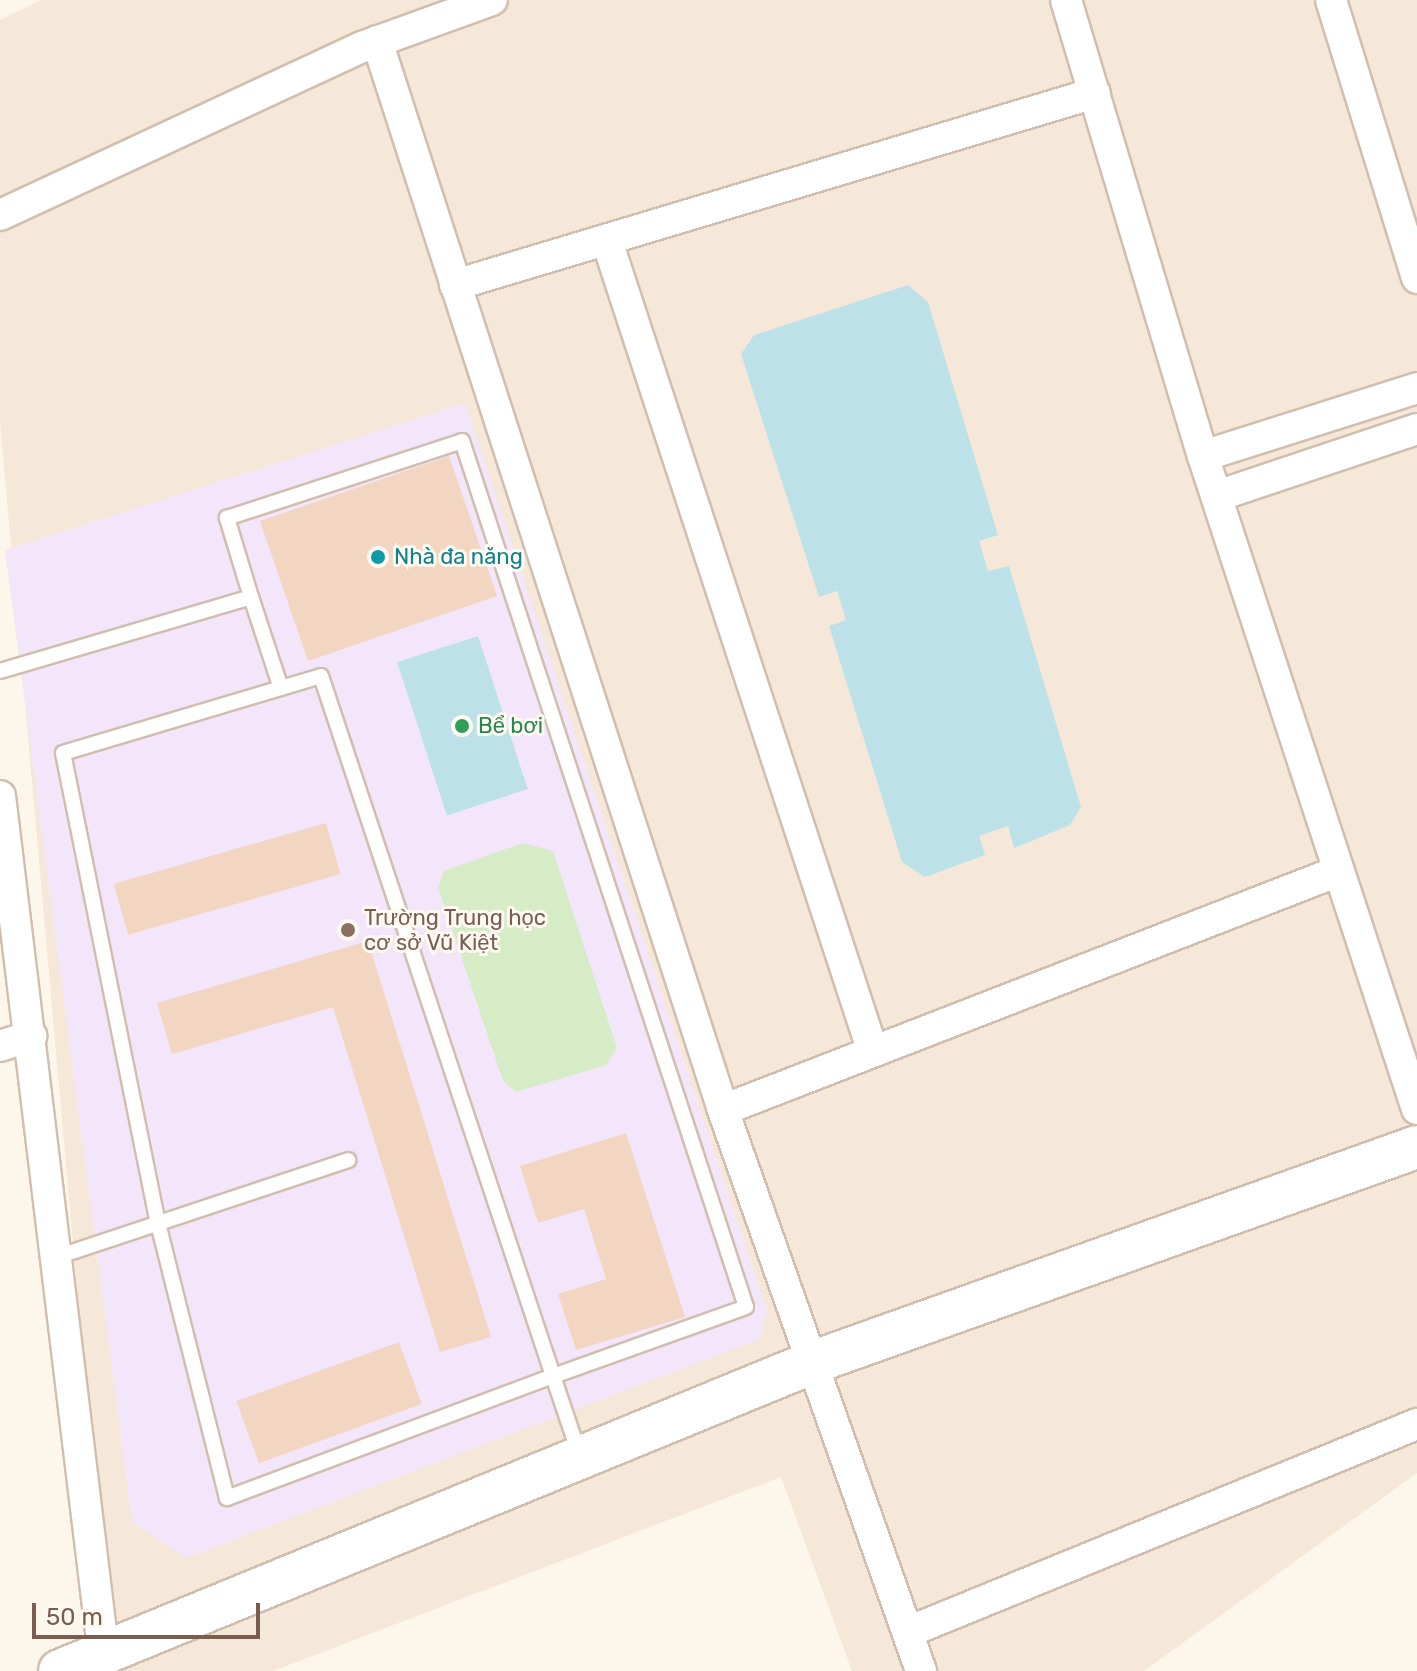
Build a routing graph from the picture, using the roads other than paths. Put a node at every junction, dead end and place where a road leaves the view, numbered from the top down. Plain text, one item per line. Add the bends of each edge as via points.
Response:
1 (492, 0) edge
2 (1066, 0) edge
3 (1331, 0) edge
4 (377, 41) junction
5 (1095, 93) junction
6 (0, 215) edge
7 (607, 241) junction
8 (1417, 278) edge
9 (455, 285) junction
10 (1417, 388) edge
11 (1417, 429) edge
12 (1203, 456) junction
13 (1217, 496) junction
14 (251, 597) junction
15 (0, 671) edge
16 (281, 688) junction
17 (0, 796) edge
18 (1336, 872) junction
19 (31, 1036) junction
20 (0, 1046) edge
21 (872, 1049) junction
22 (1417, 1109) edge
23 (723, 1110) junction
24 (1417, 1147) edge
25 (348, 1160) dead end
26 (158, 1224) junction
27 (57, 1257) junction
28 (811, 1363) junction
29 (553, 1376) junction
30 (1417, 1424) edge
31 (580, 1456) junction
32 (908, 1632) junction
33 (103, 1648) junction
34 (60, 1671) edge
35 (921, 1671) edge

1 - 4 street
2 - 5 street
3 - 8 street
4 - 6 street
4 - 9 street
5 - 7 street
5 - 12 street
7 - 9 street
7 - 21 street
9 - 23 street
10 - 12 street
11 - 13 street
12 - 13 street
13 - 18 street
14 - 15 lane
14 - 16 lane
14 - 29 lane via 227,518 462,441 746,1307
16 - 26 lane via 63,753
16 - 29 lane via 321,676
17 - 19 street
18 - 21 street
18 - 22 street
19 - 20 street
19 - 27 street
21 - 23 street
23 - 28 street
24 - 28 street
25 - 26 lane
26 - 27 lane
26 - 29 lane via 227,1498
27 - 33 street
28 - 31 street
28 - 32 street
29 - 31 lane
30 - 32 street
31 - 33 street
32 - 35 street
33 - 34 street

